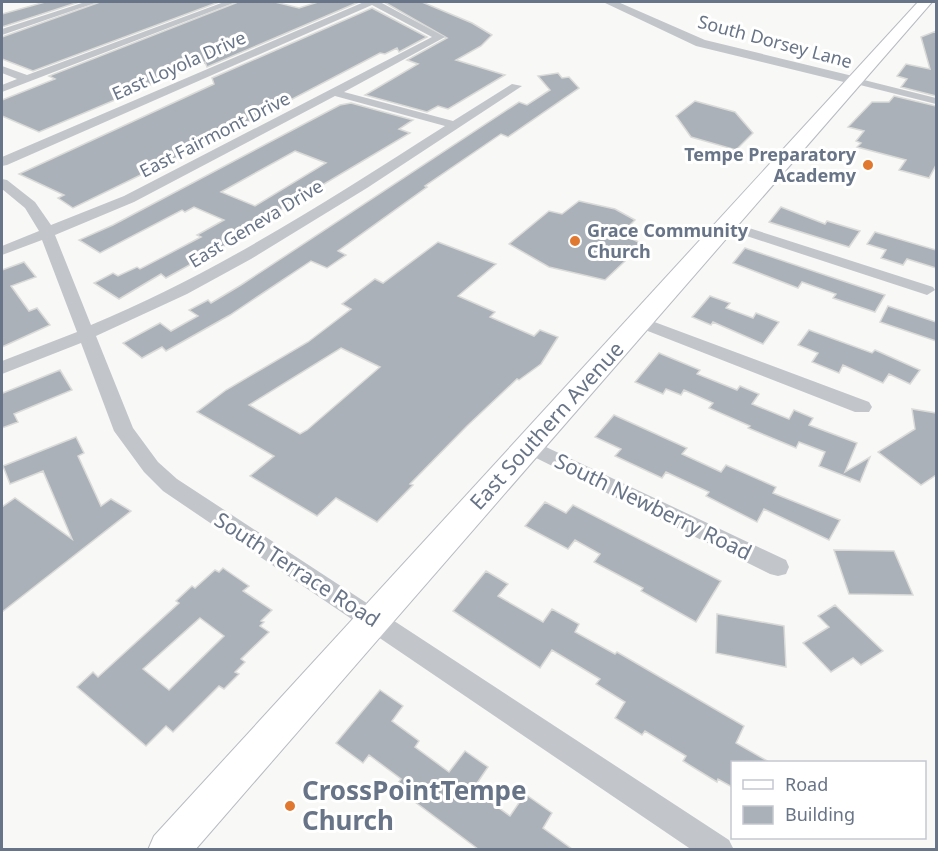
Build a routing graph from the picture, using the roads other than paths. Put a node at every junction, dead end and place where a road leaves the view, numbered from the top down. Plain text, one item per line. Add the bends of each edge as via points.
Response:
1 (93, 2) edge
2 (231, 2) edge
3 (373, 2) edge
4 (609, 2) edge
5 (925, 2) edge
6 (2, 32) edge
7 (2, 69) edge
8 (26, 79) junction
9 (856, 81) junction
10 (516, 86) dead end
11 (2, 89) edge
12 (335, 93) junction
13 (936, 101) edge
14 (455, 125) junction
15 (2, 162) edge
16 (2, 183) edge
17 (727, 225) junction
18 (48, 234) junction
19 (2, 251) edge
20 (927, 290) dead end
21 (641, 322) junction
22 (85, 335) junction
23 (2, 368) edge
24 (862, 407) dead end
25 (529, 446) junction
26 (778, 567) dead end
27 (373, 620) junction
28 (168, 849) edge
29 (719, 849) edge

1 - 6 street
2 - 8 street
3 - 12 street, East Fairmont Drive via 440,37
3 - 15 street, East Loyola Drive
4 - 9 street, South Dorsey Lane via 701,43
5 - 9 main road, East Southern Avenue
7 - 8 street
8 - 11 street
9 - 13 street, South Dorsey Lane
9 - 17 main road, East Southern Avenue
10 - 14 street, East Geneva Drive
12 - 14 street
12 - 18 street, East Fairmont Drive via 129,199
14 - 22 street, East Geneva Drive via 254,250
16 - 18 street, South Terrace Road via 30,205
17 - 20 street
17 - 21 main road, East Southern Avenue
18 - 19 street, East Fairmont Drive
18 - 22 street, South Terrace Road
21 - 24 street
21 - 25 main road, East Southern Avenue
22 - 23 street, East Geneva Drive
22 - 27 street, South Terrace Road via 114,413 151,467 226,525
25 - 26 street, South Newberry Road
25 - 27 main road, East Southern Avenue
27 - 28 main road, East Southern Avenue
27 - 29 street, South Terrace Road

